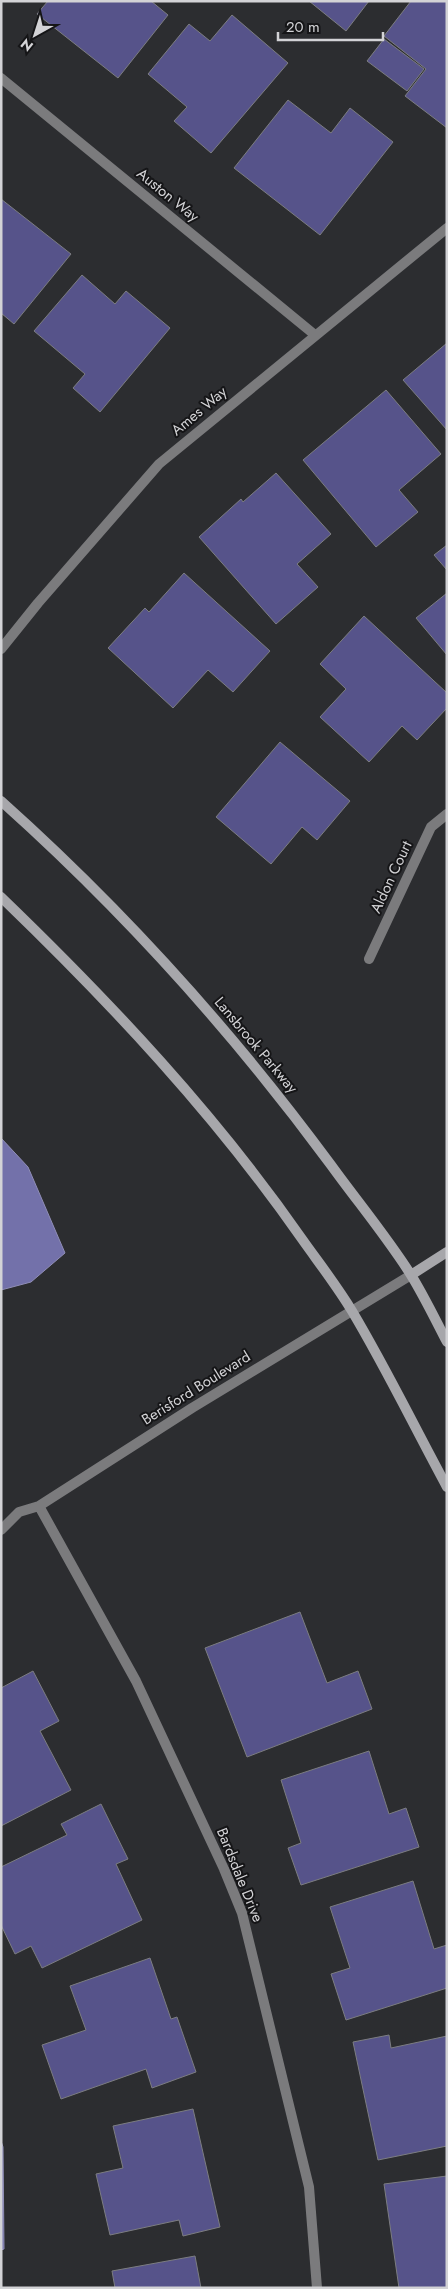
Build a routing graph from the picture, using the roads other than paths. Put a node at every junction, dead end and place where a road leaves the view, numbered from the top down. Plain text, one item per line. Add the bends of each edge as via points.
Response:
1 (1, 78) edge
2 (447, 228) edge
3 (315, 335) junction
4 (1, 649) edge
5 (1, 801) edge
6 (447, 814) edge
7 (1, 897) edge
8 (369, 959) dead end
9 (447, 1252) edge
10 (411, 1275) junction
11 (351, 1310) junction
12 (447, 1342) edge
13 (447, 1487) edge
14 (39, 1506) junction
15 (1, 1530) edge
16 (317, 2288) edge

1 - 3 street, Auston Way
2 - 3 street, Ames Way
3 - 4 street, Ames Way via 159,464
5 - 10 street, Lansbrook Parkway via 59,853 185,983 297,1120
6 - 8 street, Aldon Court via 431,827
7 - 11 street via 83,976 208,1114 278,1204
9 - 10 street
10 - 11 street, Berisford Boulevard
10 - 12 street, Lansbrook Parkway
11 - 13 street
11 - 14 street, Berisford Boulevard
14 - 15 street, Berisford Boulevard via 19,1512
14 - 16 street, Bardsdale Drive via 136,1681 242,1913 309,2187

